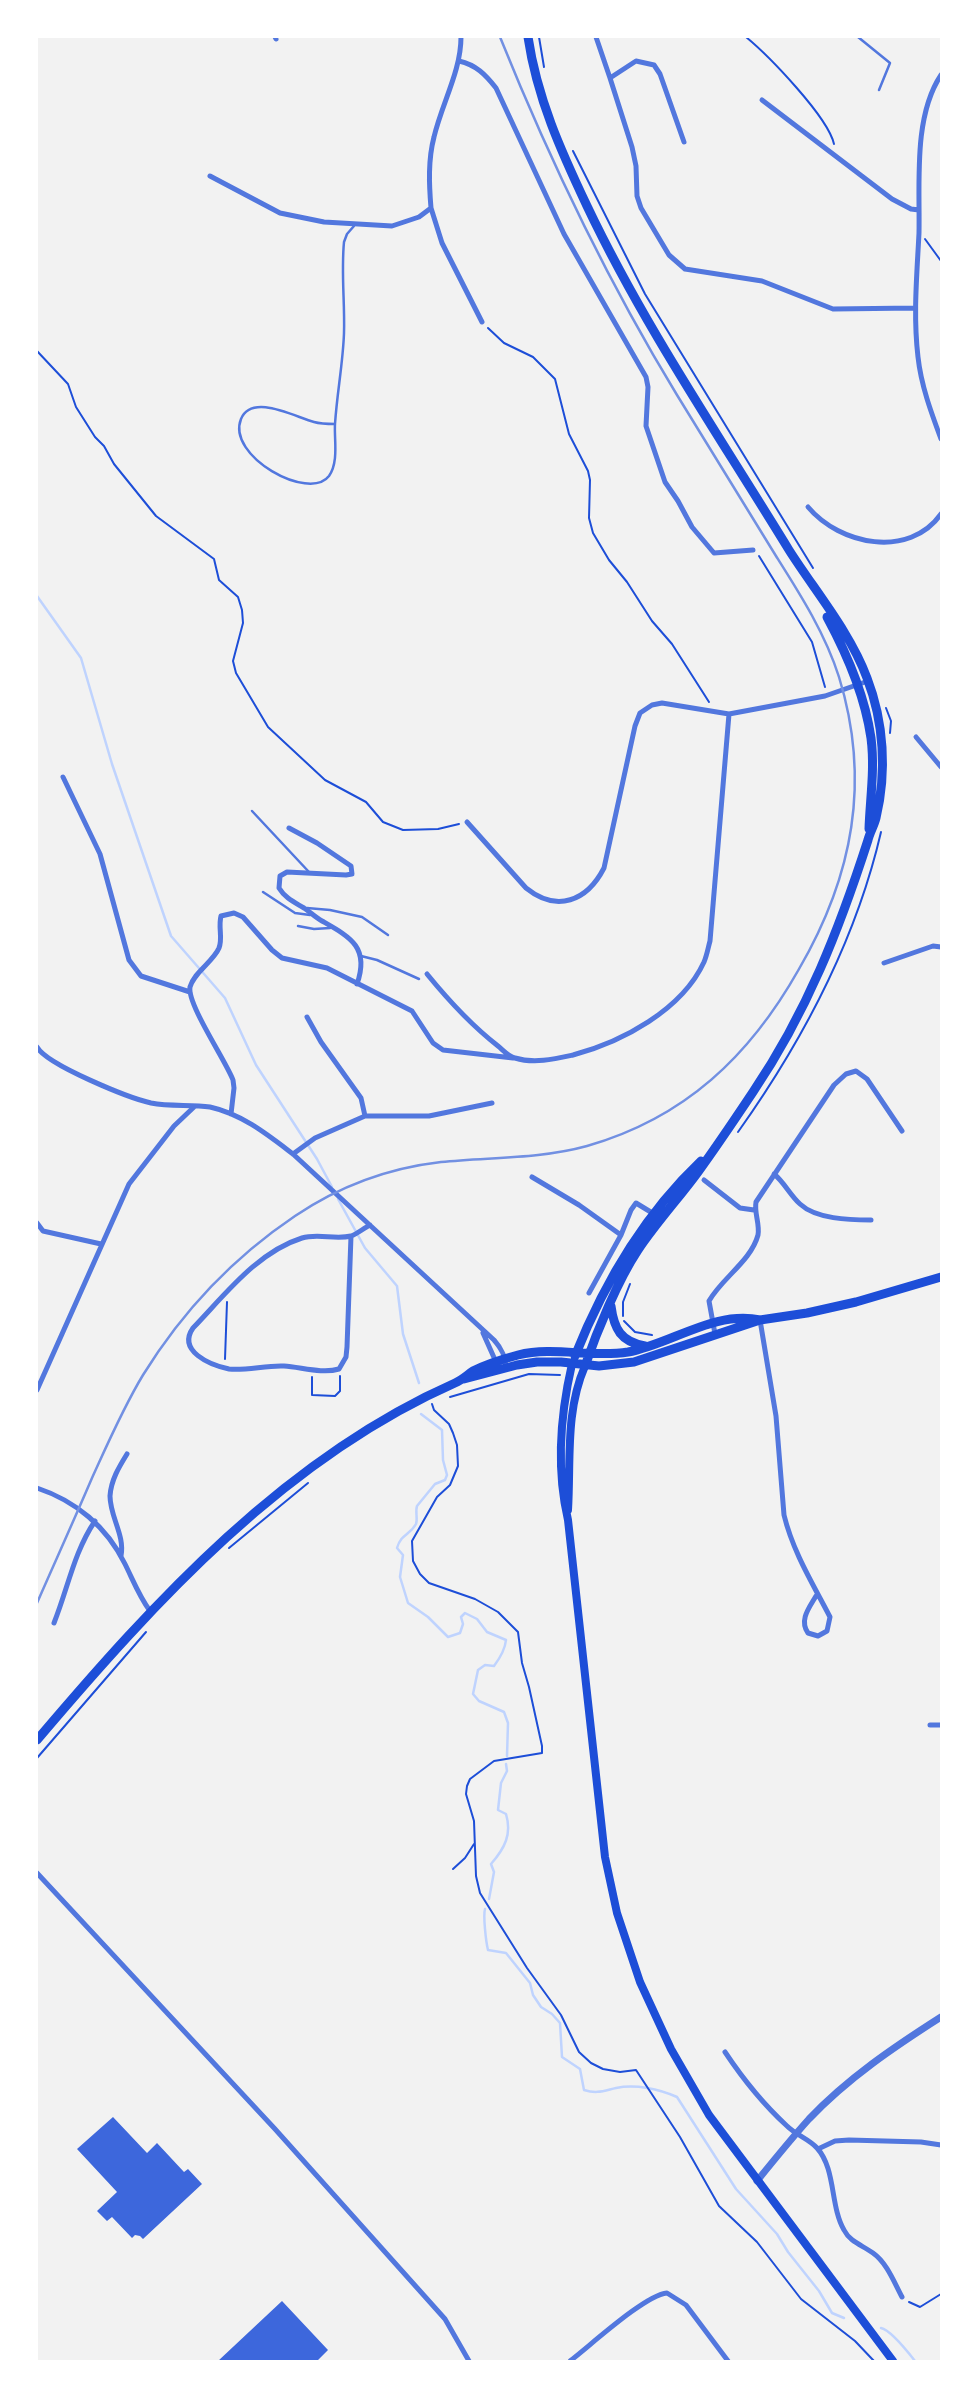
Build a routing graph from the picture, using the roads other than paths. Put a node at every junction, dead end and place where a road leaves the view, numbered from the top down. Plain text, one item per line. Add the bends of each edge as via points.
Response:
1 (461, 37) edge
2 (528, 37) edge
3 (596, 37) edge
4 (858, 37) edge
5 (459, 61) junction
6 (941, 75) edge
7 (610, 78) junction
8 (878, 90) dead end
9 (762, 100) dead end
10 (684, 142) dead end
11 (210, 176) dead end
12 (431, 208) junction
13 (919, 210) junction
14 (356, 223) junction
15 (915, 308) junction
16 (482, 322) road end
17 (335, 424) junction
18 (941, 439) edge
19 (808, 507) dead end
20 (941, 514) edge
21 (753, 550) road end
22 (813, 589) junction
23 (868, 681) junction
24 (858, 685) junction
25 (729, 714) junction
26 (916, 737) dead end
27 (941, 767) edge
28 (63, 778) dead end
29 (252, 811) dead end
30 (467, 822) road end
31 (289, 828) dead end
32 (868, 838) junction
33 (310, 874) junction
34 (263, 892) dead end
35 (305, 909) junction
36 (313, 915) junction
37 (298, 926) dead end
38 (334, 927) junction
39 (388, 935) dead end
40 (941, 947) edge
41 (361, 956) junction
42 (884, 963) dead end
43 (427, 974) dead end
44 (419, 979) dead end
45 (357, 984) junction
46 (190, 989) junction
47 (307, 1017) dead end
48 (37, 1048) edge
49 (513, 1058) junction
50 (492, 1103) dead end
51 (194, 1107) junction
52 (231, 1114) junction
53 (365, 1116) junction
54 (902, 1131) dead end
55 (293, 1154) junction
56 (774, 1174) junction
57 (531, 1177) dead end
58 (704, 1180) dead end
59 (754, 1210) junction
60 (657, 1217) junction
61 (871, 1220) dead end
62 (37, 1223) edge
63 (370, 1225) junction
64 (621, 1235) junction
65 (351, 1236) junction
66 (101, 1244) junction
67 (941, 1277) edge
68 (589, 1293) dead end
69 (611, 1306) junction
70 (760, 1320) junction
71 (480, 1327) junction
72 (713, 1329) junction
73 (647, 1346) junction
74 (577, 1352) junction
75 (589, 1354) junction
76 (502, 1363) junction
77 (572, 1364) junction
78 (585, 1366) junction
79 (37, 1390) edge
80 (127, 1454) dead end
81 (37, 1488) edge
82 (568, 1520) junction
83 (95, 1521) junction
84 (121, 1556) junction
85 (817, 1596) junction
86 (150, 1611) junction
87 (54, 1623) dead end
88 (930, 1725) dead end
89 (941, 1725) edge
90 (37, 1740) edge
91 (37, 1873) edge
92 (941, 2017) edge
93 (725, 2052) dead end
94 (796, 2134) junction
95 (941, 2145) edge
96 (818, 2149) junction
97 (757, 2181) junction
98 (902, 2297) road end
99 (469, 2361) edge
100 (570, 2361) edge
101 (727, 2361) edge
102 (893, 2361) edge

1 - 5 street
2 - 22 main road via 550,123 609,250
3 - 7 street
4 - 8 lane via 890,63
5 - 12 street via 433,139
5 - 21 street via 472,64 496,88 564,234 641,366 648,387 646,426 664,482 714,553
6 - 13 street via 924,119
7 - 10 street via 636,61 654,65
7 - 15 street via 632,147 641,208 669,255 685,269 762,281 833,309
9 - 13 street via 892,199
11 - 14 street via 280,213
12 - 14 street via 400,224
12 - 16 street via 442,243
13 - 15 street
14 - 17 lane via 344,243 344,336
15 - 18 street via 918,359
17 - 17 lane via 331,473 316,484 292,480 263,465 250,455 239,433 244,414 256,407
19 - 20 street via 841,532 875,542 911,538
22 - 23 main road via 851,645
22 - 24 main road
23 - 24 street
23 - 32 main road via 882,759 878,807
24 - 25 street via 830,695
24 - 32 main road via 871,737
25 - 30 street via 662,703 640,713 604,868 598,880 577,898 561,902 536,896
25 - 49 street via 710,941 704,962 676,999 623,1036 549,1060
26 - 27 street
28 - 46 street via 100,854 129,960 141,976
29 - 33 lane
31 - 33 street via 345,860 352,870 346,876
32 - 60 main road via 842,918 809,995 765,1074 712,1150
33 - 35 street via 287,872 279,882 282,893
34 - 36 lane via 295,912
35 - 36 street
35 - 39 lane via 362,917
36 - 38 street
37 - 38 lane
38 - 41 street via 352,940
40 - 42 street
41 - 44 lane
41 - 45 street
43 - 49 street via 455,1008
45 - 46 street via 327,968 282,958 234,913 221,916 218,951
45 - 49 street via 412,1011 443,1050
46 - 52 street via 233,1080
47 - 53 street via 361,1098
48 - 51 street via 53,1063 136,1099
50 - 53 street via 429,1116
51 - 52 street
51 - 66 street via 139,1168
52 - 55 street via 262,1129
53 - 55 street via 315,1138
54 - 56 street via 867,1079 856,1072 846,1074 814,1111
55 - 63 street
56 - 59 street
56 - 61 street via 808,1210
57 - 64 street
58 - 59 street via 740,1208
59 - 72 street via 758,1233 754,1244 711,1297 708,1306
60 - 64 street via 636,1203
60 - 69 main road
60 - 74 main road via 636,1235
62 - 66 street via 43,1231
63 - 65 street
63 - 71 street
64 - 68 street
65 - 65 street via 310,1236 257,1264 192,1328 187,1337 191,1350 222,1367 236,1369 339,1368 347,1347
66 - 79 street
67 - 70 main road via 856,1302
69 - 73 main road via 622,1337
69 - 75 main road
70 - 72 main road
70 - 85 street via 776,1416 783,1515
71 - 76 street
71 - 76 street via 500,1346
72 - 73 main road
72 - 78 main road via 634,1362
73 - 75 main road
74 - 75 main road
74 - 76 main road via 535,1352
74 - 77 main road
75 - 78 main road
76 - 77 main road
76 - 86 main road via 374,1425 315,1466 215,1547
77 - 78 main road
77 - 82 main road via 561,1441 562,1498
78 - 82 main road via 569,1435
80 - 84 street via 110,1496 123,1545
81 - 83 street
82 - 97 main road via 600,1820 617,1913 640,1982 671,2049 709,2115
83 - 84 street
83 - 87 street via 76,1555
84 - 86 street
85 - 85 street via 830,1617 827,1631 818,1636 808,1633 804,1625
86 - 90 main road
88 - 89 street
91 - 99 street via 445,2319
92 - 94 street via 876,2059
93 - 94 street via 748,2085
94 - 96 street
94 - 97 street
95 - 96 street via 849,2140
96 - 98 street via 844,2231 880,2260
97 - 102 main road
100 - 101 street via 661,2293 686,2305

